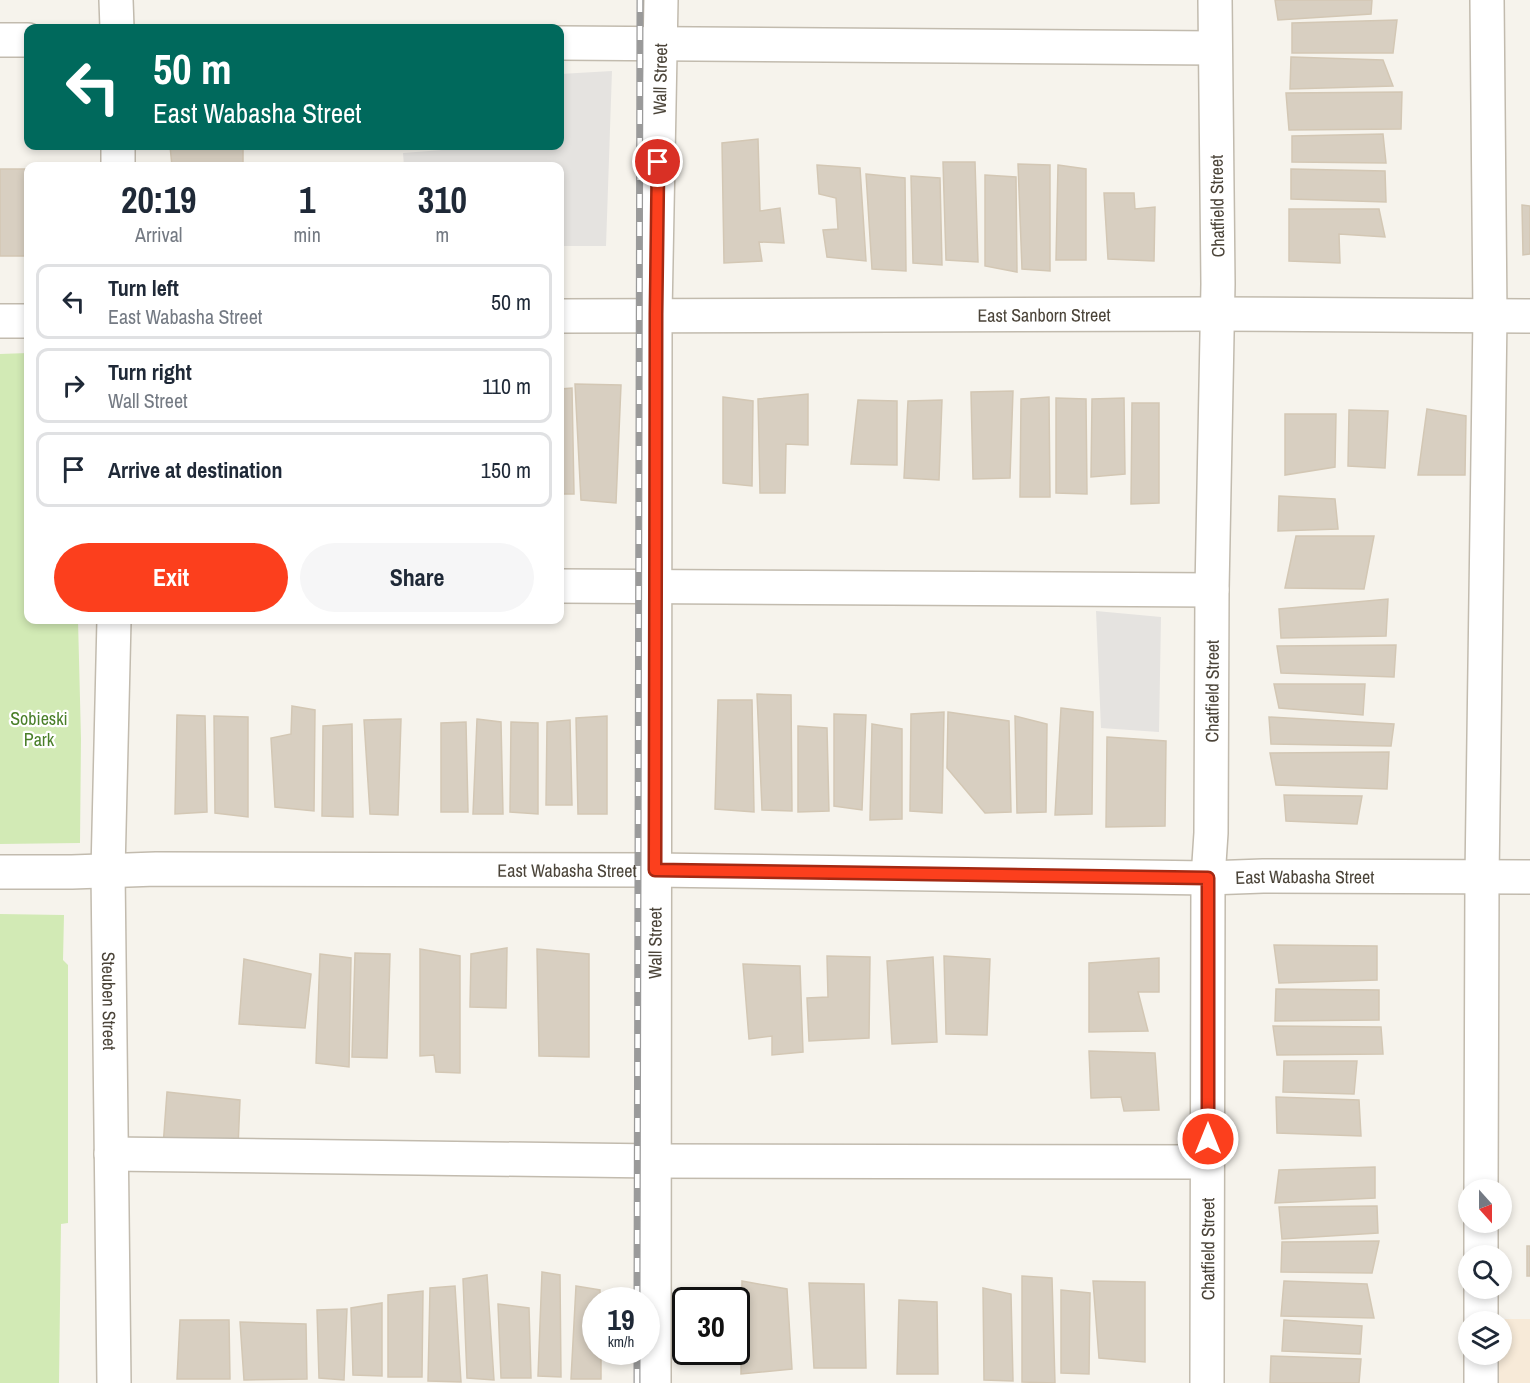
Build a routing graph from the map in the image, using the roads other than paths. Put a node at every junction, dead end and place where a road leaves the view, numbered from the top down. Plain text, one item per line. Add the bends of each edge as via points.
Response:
1 (116, 0) edge
2 (661, 0) edge
3 (1215, 0) edge
4 (1487, 0) edge
5 (117, 24) edge
6 (0, 40) edge
7 (24, 40) edge
8 (564, 43) edge
9 (660, 44) junction
10 (1215, 48) junction
11 (656, 314) junction
12 (1216, 314) junction
13 (564, 316) edge
14 (1490, 316) junction
15 (1530, 316) edge
16 (0, 321) edge
17 (24, 321) edge
18 (564, 586) edge
19 (655, 586) junction
20 (1212, 590) junction
21 (114, 624) edge
22 (655, 870) junction
23 (108, 871) junction
24 (0, 872) edge
25 (1482, 877) junction
26 (1530, 877) edge
27 (1208, 878) junction
28 (111, 1154) junction
29 (655, 1161) junction
30 (1208, 1162) junction
31 (1481, 1179) edge
32 (1481, 1365) edge
33 (114, 1383) edge
34 (654, 1383) edge
35 (1207, 1383) edge
36 (1481, 1383) edge

1 - 5 street
2 - 9 street, Wall Street
3 - 10 street, Chatfield Street
4 - 14 street
6 - 7 street
8 - 9 street
9 - 10 street
9 - 11 street, Wall Street
10 - 12 street, Chatfield Street
11 - 12 street, East Sanborn Street
11 - 13 street, East Sanborn Street
11 - 19 street, Wall Street
12 - 14 street, East Sanborn Street
12 - 20 street, Chatfield Street
14 - 15 street, East Sanborn Street
14 - 25 street
16 - 17 street
18 - 19 street
19 - 20 street
19 - 22 street, Wall Street
20 - 27 street, Chatfield Street
21 - 23 street, Steuben Street
22 - 23 street, East Wabasha Street
22 - 27 street, East Wabasha Street
22 - 29 street, Wall Street
23 - 24 street, East Wabasha Street
23 - 28 street, Steuben Street
25 - 26 street, East Wabasha Street
25 - 27 street, East Wabasha Street
25 - 31 street
27 - 30 street, Chatfield Street
28 - 29 street
28 - 33 street, Steuben Street
29 - 30 street
29 - 34 street, Wall Street
30 - 35 street, Chatfield Street
32 - 36 street

